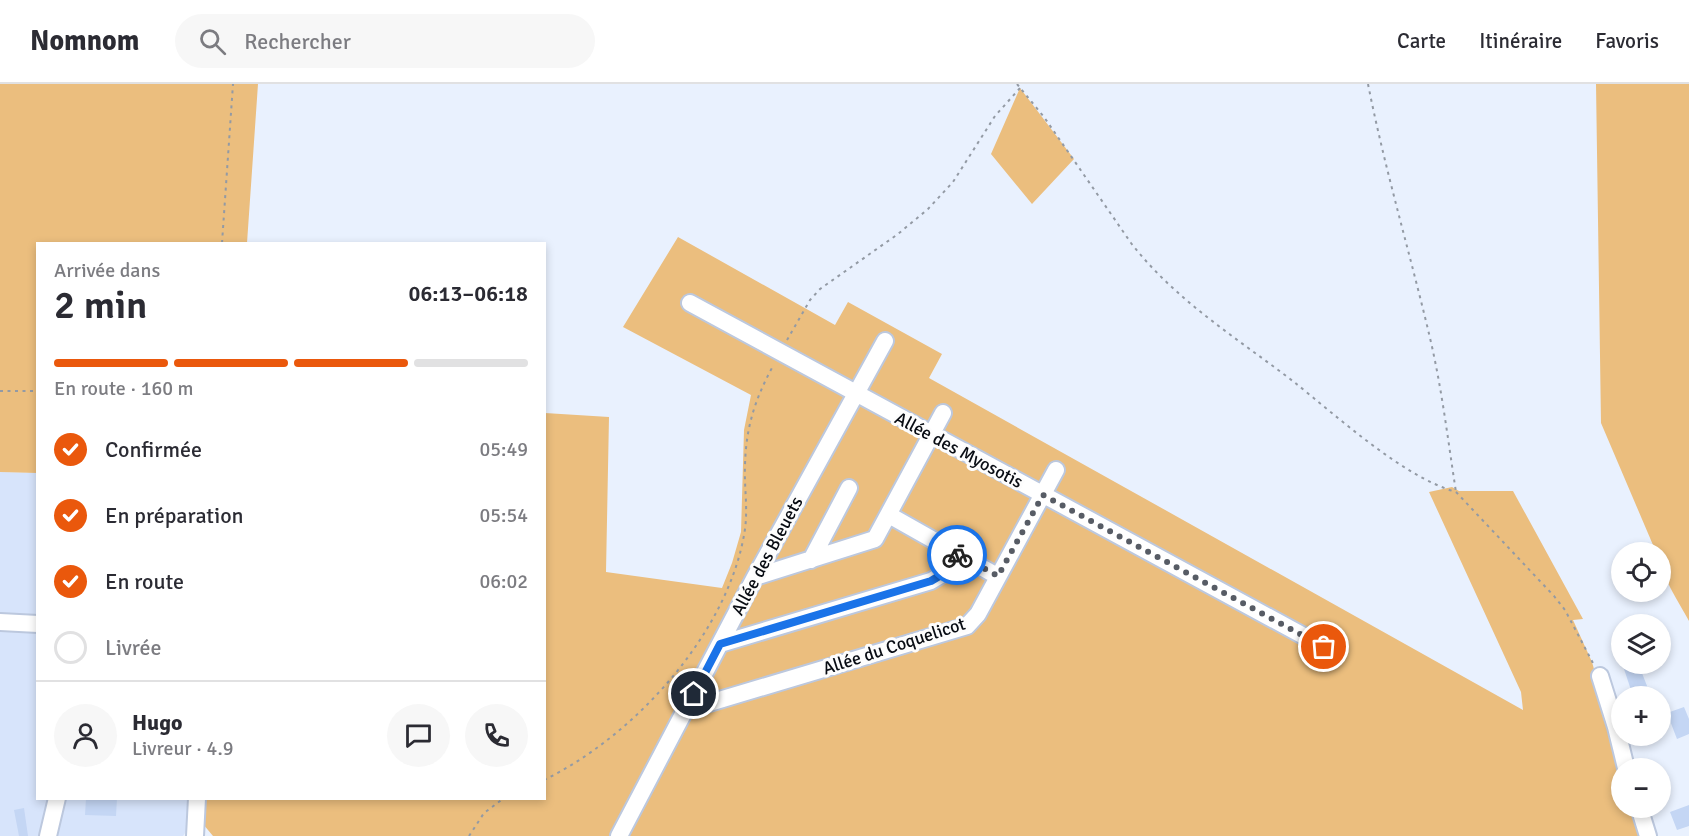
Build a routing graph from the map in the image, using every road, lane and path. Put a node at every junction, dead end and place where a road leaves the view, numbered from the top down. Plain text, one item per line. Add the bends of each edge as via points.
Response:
1 (232, 84) edge
2 (1017, 84) edge
3 (1368, 84) edge
4 (1020, 88) junction
5 (222, 242) edge
6 (690, 303) dead end
7 (885, 341) dead end
8 (779, 352) junction
9 (0, 391) edge
10 (36, 392) edge
11 (855, 395) junction
12 (943, 413) dead end
13 (931, 434) junction
14 (1056, 470) dead end
15 (849, 488) dead end
16 (1456, 492) junction
17 (1043, 495) junction
18 (889, 515) junction
19 (958, 554) junction
20 (812, 560) junction
21 (755, 576) junction
22 (998, 576) junction
23 (0, 622) edge
24 (36, 624) edge
25 (720, 644) junction
26 (1324, 647) dead end
27 (1600, 676) joint
28 (686, 710) junction
29 (1624, 758) edge
30 (546, 779) edge
31 (57, 800) edge
32 (197, 800) edge
33 (501, 800) edge
34 (1642, 818) edge
35 (48, 836) edge
36 (195, 836) edge
37 (469, 836) edge
38 (619, 836) edge
39 (1648, 836) edge

1 - 5 path
2 - 4 path
3 - 16 path via 1431,340
4 - 8 path via 995,116 953,182 906,227 820,289
4 - 16 path via 1144,260 1185,300 1380,450 1428,481
6 - 8 street, Allée des Myosotis
7 - 11 street, Allée des Bleuets
8 - 11 street, Allée des Myosotis
8 - 30 path via 750,415 742,543 710,623 689,656 646,705 591,752
9 - 10 path
11 - 13 street, Allée des Myosotis
11 - 21 street, Allée des Bleuets
12 - 13 street
13 - 17 street, Allée des Myosotis
13 - 18 street
14 - 17 street, Allée du Coquelicot
15 - 20 street
16 - 27 path via 1554,596
17 - 22 street, Allée du Coquelicot
17 - 26 street, Allée des Myosotis
18 - 19 street
18 - 20 street via 875,539
19 - 22 street
19 - 25 street via 931,581
20 - 21 street
21 - 25 street, Allée des Bleuets
22 - 28 street, Allée du Coquelicot via 978,614 967,626
23 - 24 street
25 - 28 street, Allée des Bleuets
27 - 29 street
28 - 38 street, Allée des Bleuets
31 - 35 street
32 - 36 street
33 - 37 path via 484,813
34 - 39 street

